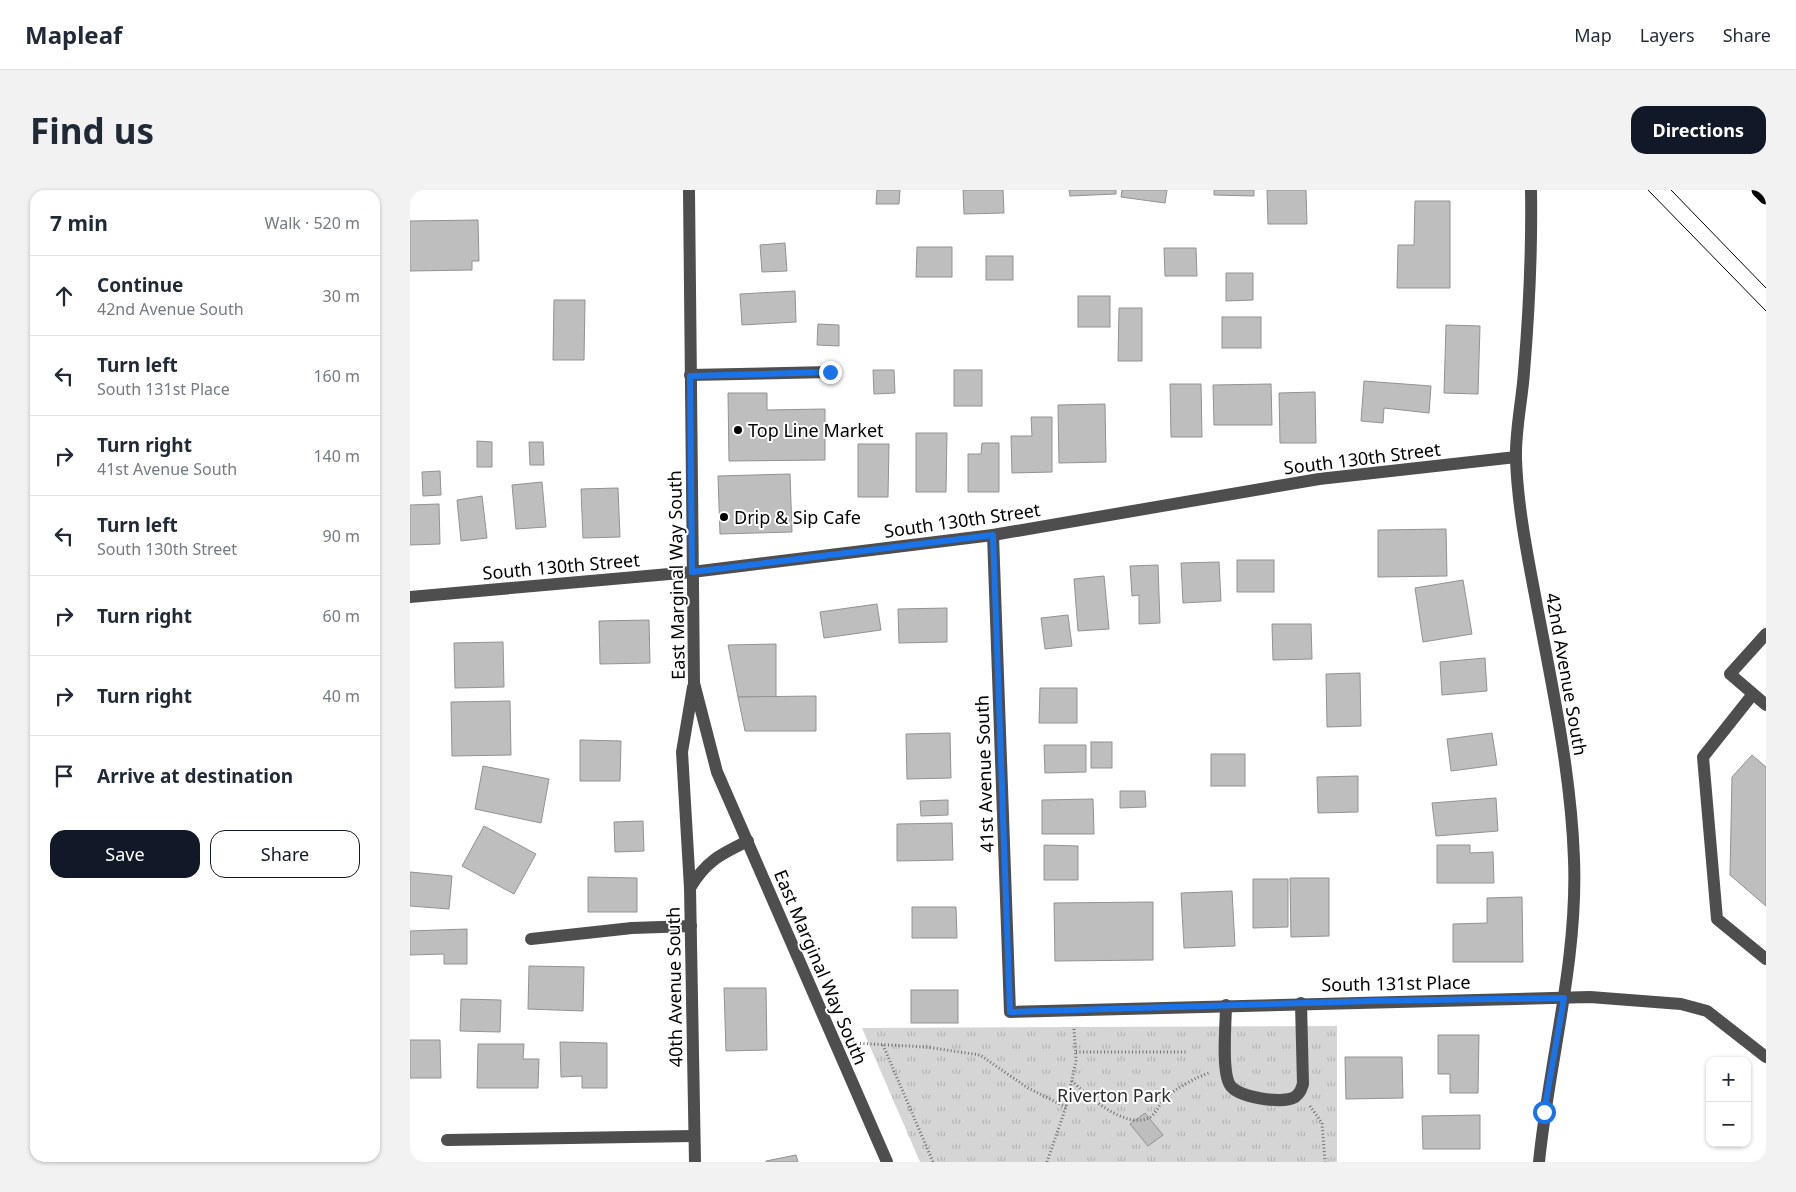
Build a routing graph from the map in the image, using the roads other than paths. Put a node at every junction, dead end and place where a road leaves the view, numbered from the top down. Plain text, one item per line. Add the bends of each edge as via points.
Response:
1 (689, 190) edge
2 (1531, 190) edge
3 (1759, 190) edge
4 (1766, 197) edge
5 (830, 372) dead end
6 (690, 376) junction
7 (1516, 457) junction
8 (993, 535) junction
9 (692, 572) junction
10 (410, 597) edge
11 (1766, 634) edge
12 (694, 682) junction
13 (1753, 694) junction
14 (1766, 705) edge
15 (748, 841) junction
16 (690, 888) junction
17 (691, 926) junction
18 (530, 939) dead end
19 (1766, 959) edge
20 (1564, 998) junction
21 (1301, 1003) junction
22 (1226, 1005) junction
23 (1010, 1012) joint
24 (1766, 1057) edge
25 (694, 1136) junction
26 (447, 1140) dead end
27 (695, 1162) edge
28 (887, 1162) edge
29 (1539, 1162) edge

1 - 6 street, East Marginal Way South
2 - 7 street, 42nd Avenue South via 1524,370
3 - 4 highway
5 - 6 street
6 - 9 street, East Marginal Way South
7 - 8 street, South 130th Street via 1319,479
7 - 20 street, 42nd Avenue South via 1519,500 1567,779 1574,860
8 - 9 street, South 130th Street
8 - 23 street, 41st Avenue South
9 - 10 street, South 130th Street
9 - 12 street, East Marginal Way South
11 - 13 street via 1730,674
12 - 15 street, East Marginal Way South via 717,772
12 - 16 street via 682,752
13 - 14 street
13 - 19 street via 1703,757 1717,919
15 - 16 street, 40th Avenue South via 701,869
15 - 28 street, East Marginal Way South
16 - 17 street, 40th Avenue South
17 - 18 street via 632,928
17 - 25 street, 40th Avenue South
20 - 21 street, South 131st Place
20 - 24 street, South 131st Place via 1590,996 1680,1004 1707,1011
20 - 29 street, 42nd Avenue South via 1544,1112
21 - 22 street, South 131st Place
21 - 22 street via 1303,1084 1301,1092 1293,1098 1240,1095 1230,1085 1226,1068
22 - 23 street, South 131st Place
25 - 26 street
25 - 27 street, 40th Avenue South

